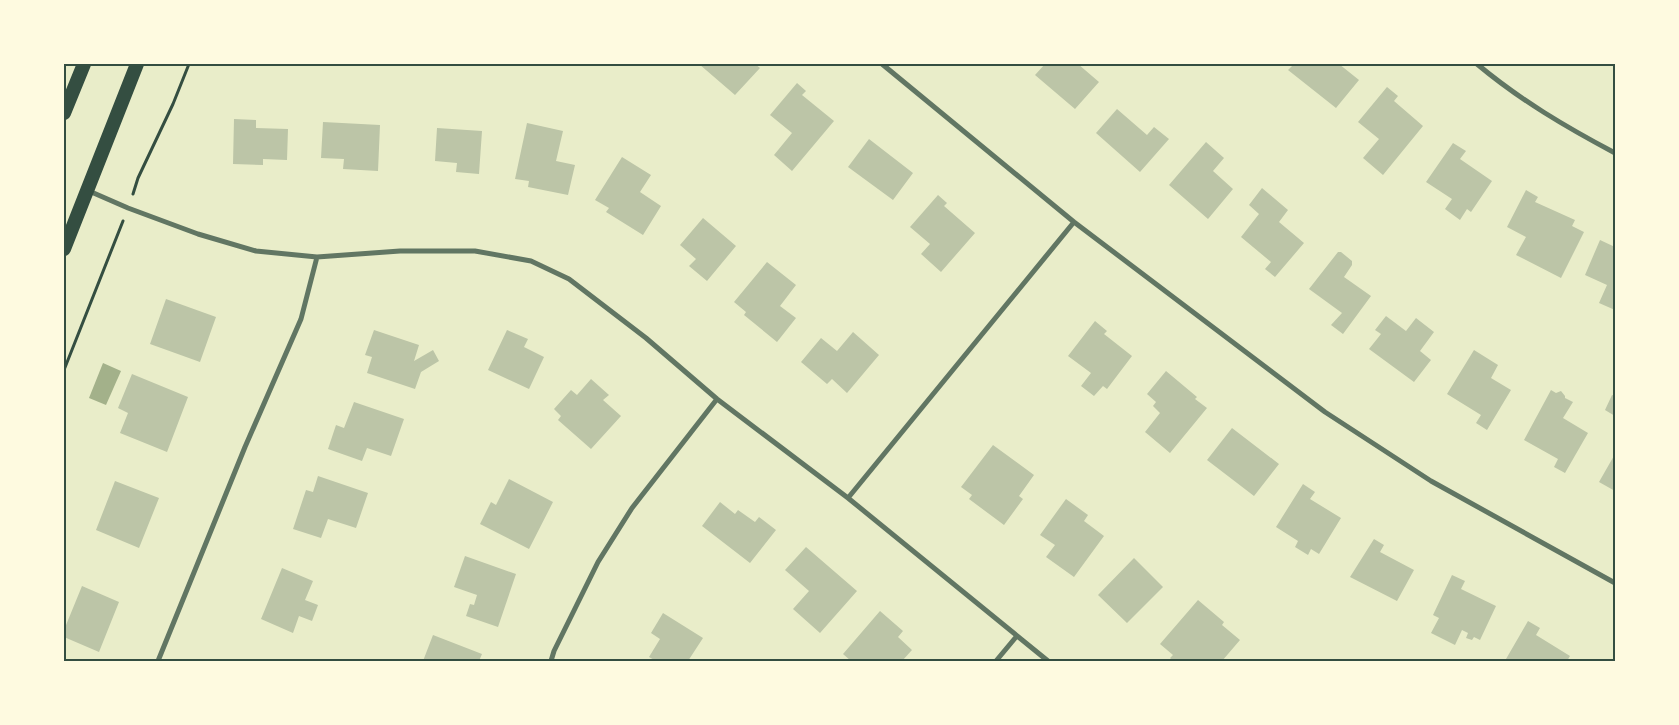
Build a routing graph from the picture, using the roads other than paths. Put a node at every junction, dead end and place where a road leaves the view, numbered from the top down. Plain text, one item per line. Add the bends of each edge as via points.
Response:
1 (84, 64) edge
2 (137, 64) edge
3 (882, 64) edge
4 (1477, 64) edge
5 (64, 113) edge
6 (1615, 153) edge
7 (87, 190) junction
8 (1074, 222) junction
9 (64, 248) edge
10 (317, 257) junction
11 (717, 400) junction
12 (848, 498) junction
13 (1615, 583) edge
14 (1016, 637) junction
15 (158, 661) edge
16 (551, 661) edge
17 (996, 661) edge
18 (1048, 661) edge

1 - 5 highway
2 - 7 highway
3 - 8 street
4 - 6 street via 1508,89
7 - 9 highway
7 - 10 street via 198,234 256,251
8 - 12 street
8 - 13 street via 1325,412 1431,481
10 - 11 street via 400,251 475,251 531,261 569,279 646,338
10 - 15 street via 302,319 245,447
11 - 12 street
11 - 16 street via 632,508 598,562
12 - 14 street
14 - 17 street
14 - 18 street

